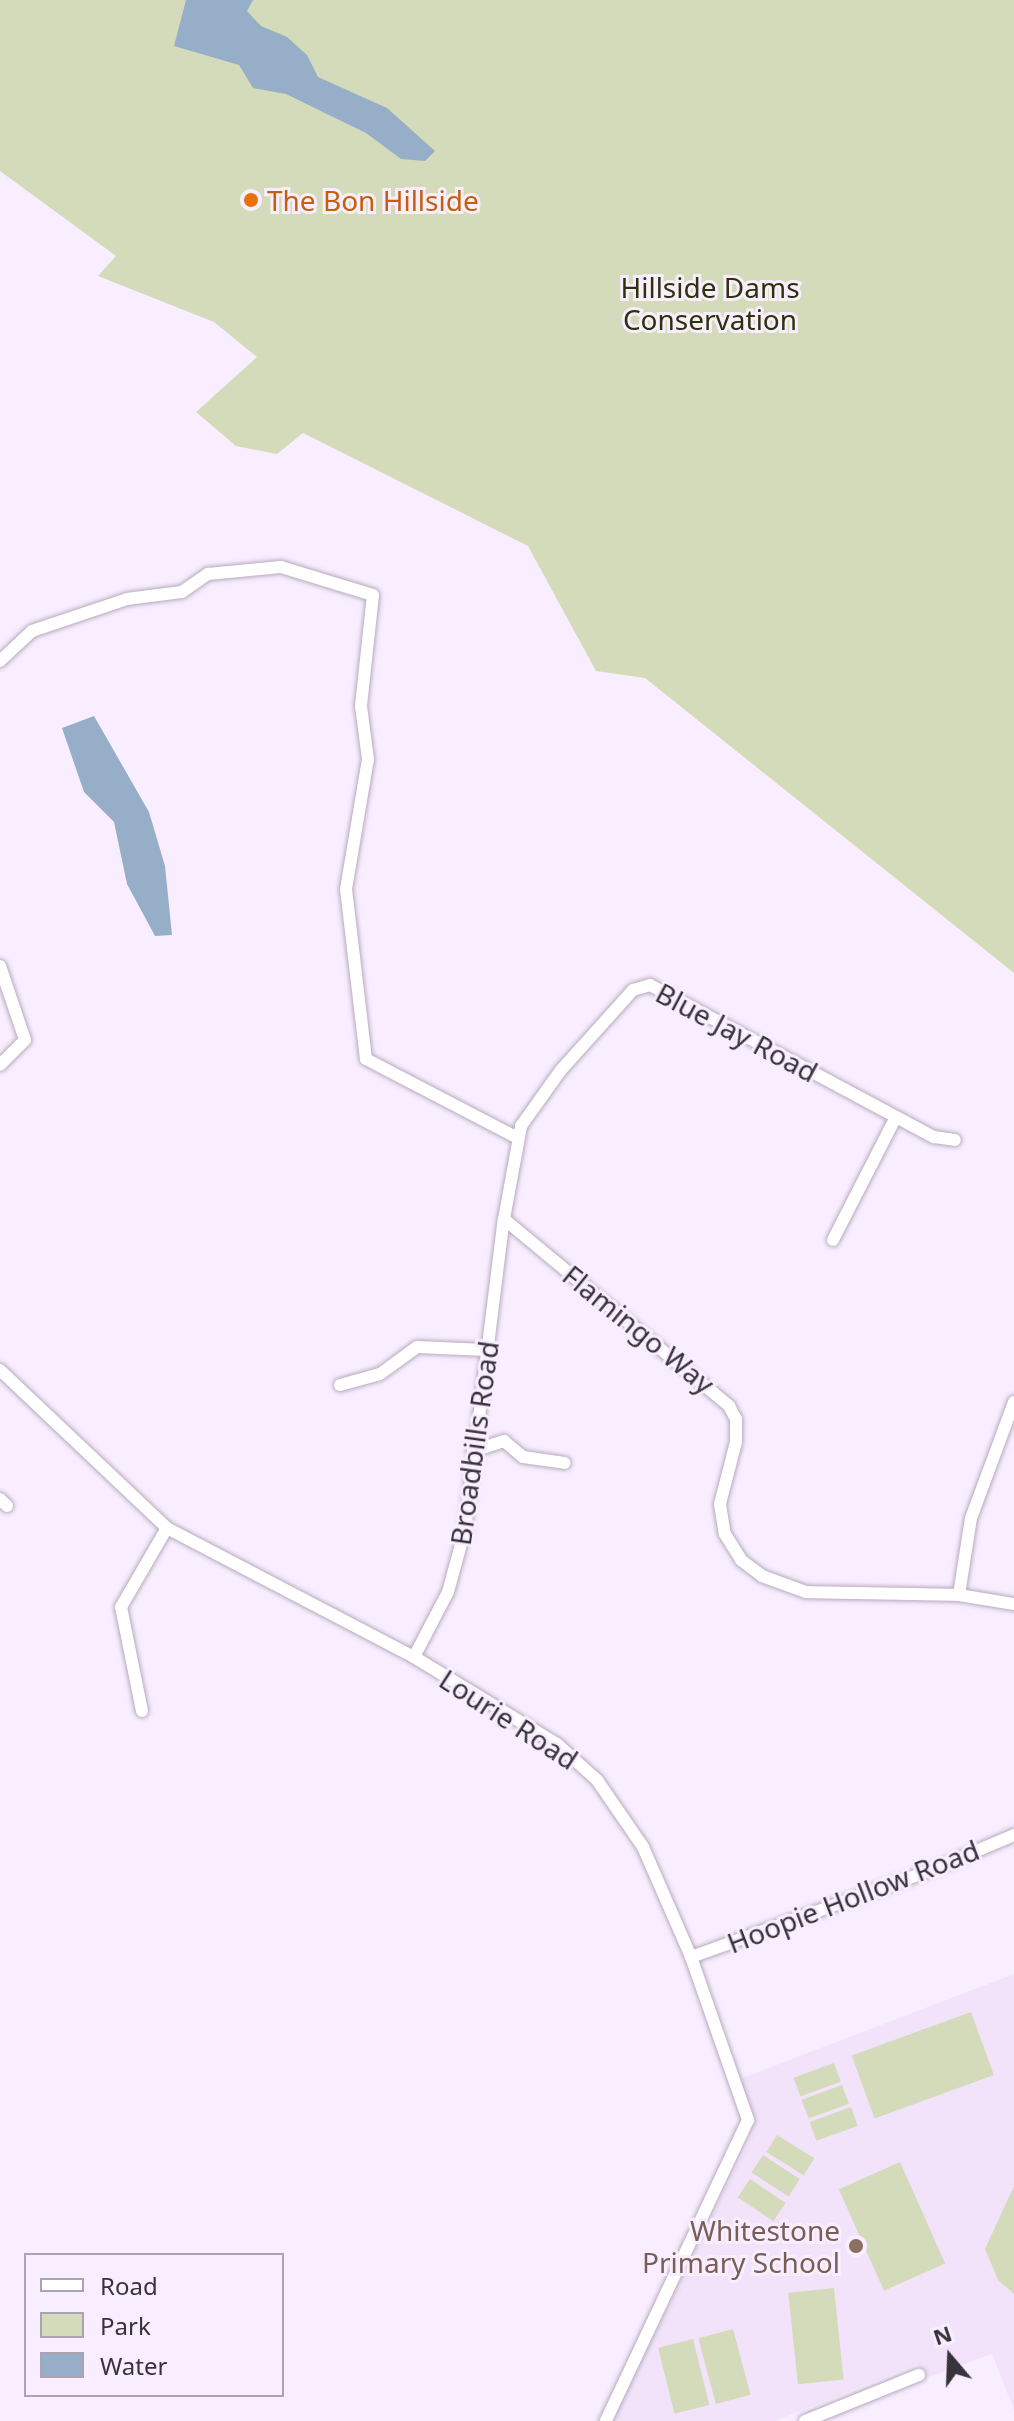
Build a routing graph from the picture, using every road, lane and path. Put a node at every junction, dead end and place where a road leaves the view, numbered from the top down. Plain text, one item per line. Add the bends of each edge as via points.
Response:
1 (0, 661) edge
2 (0, 966) edge
3 (0, 1065) edge
4 (896, 1117) junction
5 (518, 1138) junction
6 (955, 1140) dead end
7 (504, 1219) junction
8 (833, 1240) dead end
9 (486, 1350) junction
10 (1, 1371) edge
11 (340, 1385) dead end
12 (1014, 1402) edge
13 (473, 1451) junction
14 (565, 1463) dead end
15 (167, 1528) junction
16 (959, 1595) junction
17 (1014, 1604) edge
18 (414, 1657) junction
19 (142, 1711) dead end
20 (1014, 1835) edge
21 (691, 1957) junction
22 (919, 2375) dead end
23 (606, 2421) edge
24 (805, 2421) edge

1 - 5 street via 32,631 127,599 182,592 208,574 281,567 373,595 361,706 368,759 346,889 366,1059
2 - 3 street via 25,1040
4 - 5 street, Blue Jay Road via 645,984 633,990 561,1070 526,1115
4 - 6 street, Blue Jay Road via 934,1137
4 - 8 street
5 - 7 street, Blue Jay Road
7 - 9 street, Broadbills Road
7 - 16 street, Flamingo Way via 729,1406 737,1430 720,1504 725,1534 741,1560 762,1576 806,1592
9 - 11 street via 417,1347 380,1374
9 - 13 street, Broadbills Road
10 - 15 street, Lourie Road
12 - 16 street via 971,1518
13 - 14 street via 504,1441 523,1457
13 - 18 street, Broadbills Road via 456,1569
15 - 18 street, Lourie Road
15 - 19 street via 121,1607
16 - 17 street, Flamingo Way
18 - 21 street, Lourie Road via 557,1744 597,1780 643,1847
20 - 21 street, Hoopie Hollow Road
21 - 23 street, Lourie Road via 748,2120
22 - 24 street

